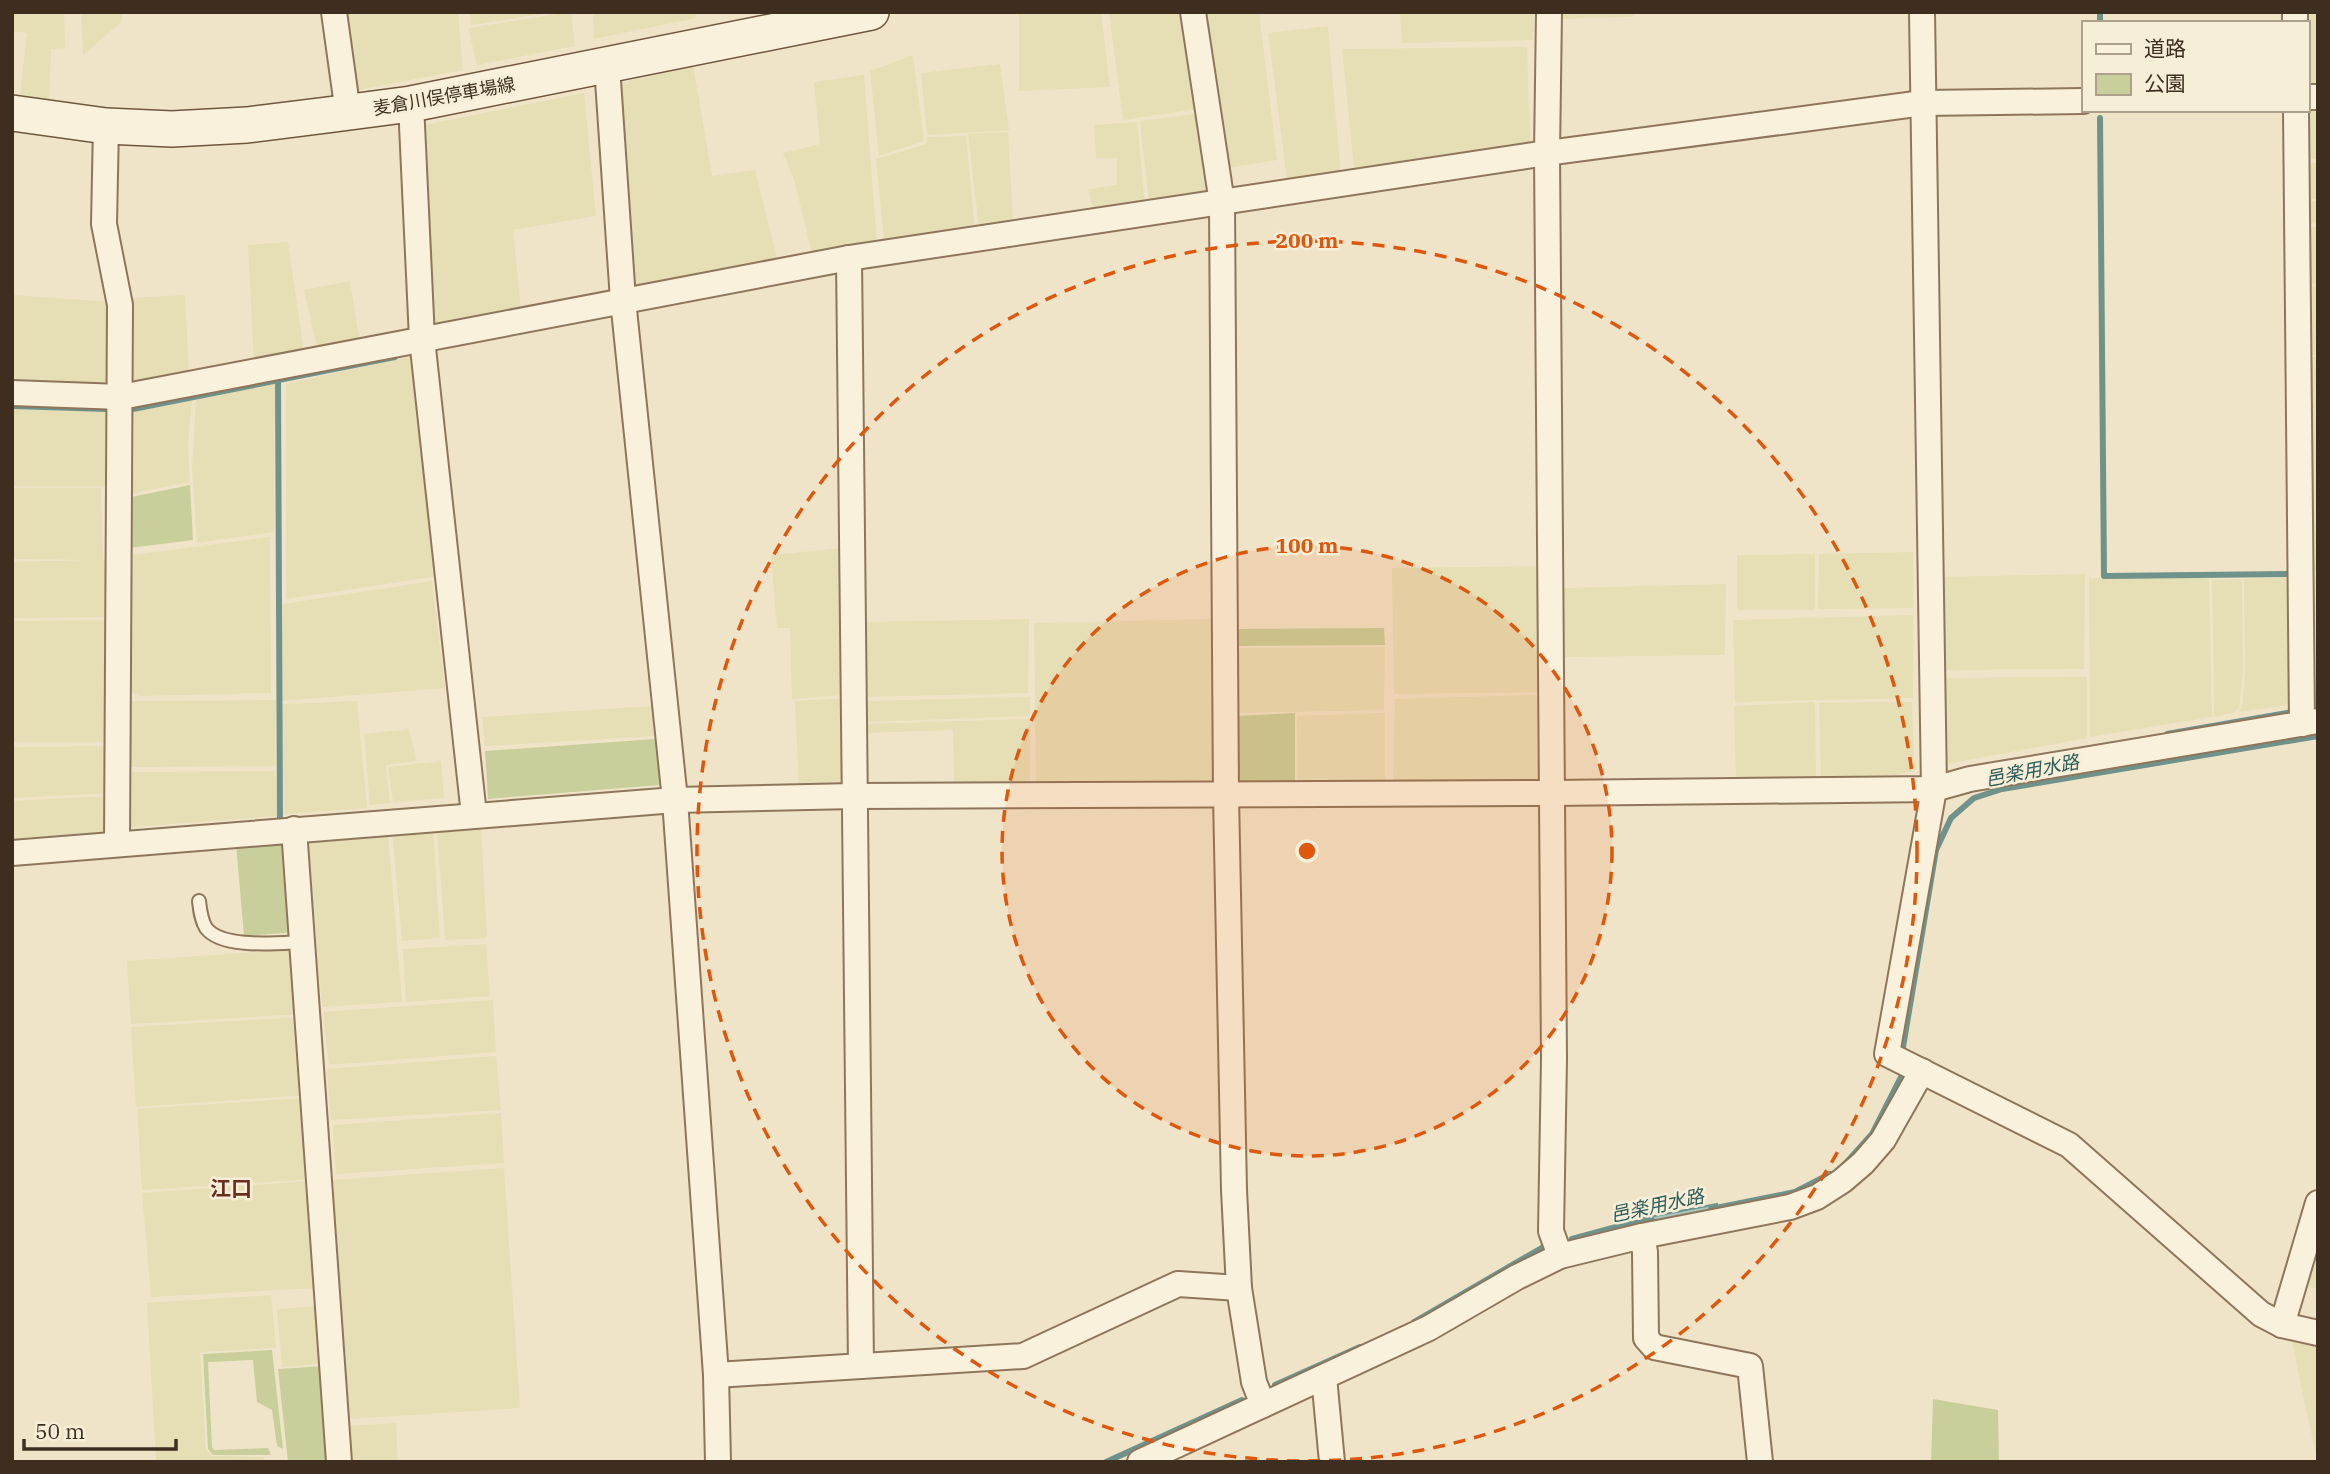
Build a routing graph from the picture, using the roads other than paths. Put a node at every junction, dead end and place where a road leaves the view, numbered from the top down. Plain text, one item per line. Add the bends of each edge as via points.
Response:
1 (334, 12) edge
2 (871, 12) edge
3 (1193, 12) edge
4 (1549, 12) edge
5 (1922, 12) edge
6 (607, 66) junction
7 (2082, 101) edge
8 (1923, 103) junction
9 (411, 104) junction
10 (2296, 112) edge
11 (12, 113) edge
12 (348, 113) junction
13 (106, 126) junction
14 (1547, 153) junction
15 (1222, 203) junction
16 (849, 258) junction
17 (623, 300) junction
18 (422, 339) junction
19 (12, 393) edge
20 (121, 397) junction
21 (2310, 723) edge
22 (1934, 789) junction
23 (1550, 793) junction
24 (1226, 795) junction
25 (855, 796) junction
26 (674, 800) junction
27 (474, 815) junction
28 (294, 829) junction
29 (117, 844) junction
30 (12, 853) edge
31 (199, 901) dead end
32 (302, 942) junction
33 (1922, 1071) junction
34 (2318, 1203) edge
35 (1642, 1236) junction
36 (1560, 1256) junction
37 (1239, 1287) junction
38 (2282, 1325) junction
39 (2318, 1333) edge
40 (861, 1366) junction
41 (716, 1375) junction
42 (1324, 1377) junction
43 (1263, 1405) junction
44 (339, 1462) edge
45 (718, 1462) edge
46 (1140, 1462) edge
47 (1332, 1462) edge
48 (1760, 1462) edge

1 - 12 street
2 - 6 main road, 麦倉川俣停車場線
3 - 15 street
4 - 14 street
5 - 8 street
6 - 9 main road, 麦倉川俣停車場線
6 - 17 street
7 - 8 street
8 - 14 street
8 - 22 street
9 - 12 main road, 麦倉川俣停車場線
9 - 18 street
10 - 21 street
11 - 13 main road, 麦倉川俣停車場線
12 - 13 main road, 麦倉川俣停車場線 via 247,125
13 - 20 street via 104,224 120,305
14 - 15 street
14 - 23 street
15 - 16 street
15 - 24 street
16 - 17 street
16 - 25 street
17 - 18 street
17 - 26 street
18 - 20 street
18 - 27 street
19 - 20 street
20 - 29 street
21 - 22 street via 1970,779
22 - 23 street
22 - 33 street via 1887,1055
23 - 24 street
23 - 36 street via 1551,1231
24 - 25 street
24 - 37 street
25 - 26 street
25 - 40 street
26 - 27 street
26 - 41 street
27 - 28 street
28 - 29 street
28 - 32 street
29 - 30 street
31 - 32 lane via 205,927 214,935 249,943
32 - 44 street
33 - 35 street via 1883,1140 1842,1181 1817,1196 1790,1207
33 - 38 street via 2069,1145 2261,1314
34 - 38 street
35 - 36 street
35 - 48 street via 1646,1338 1654,1347 1750,1366
36 - 42 street via 1429,1328
37 - 40 street via 1178,1284 1023,1356
37 - 43 street
38 - 39 street
40 - 41 street
41 - 45 street
42 - 43 street
42 - 47 street
43 - 46 street

